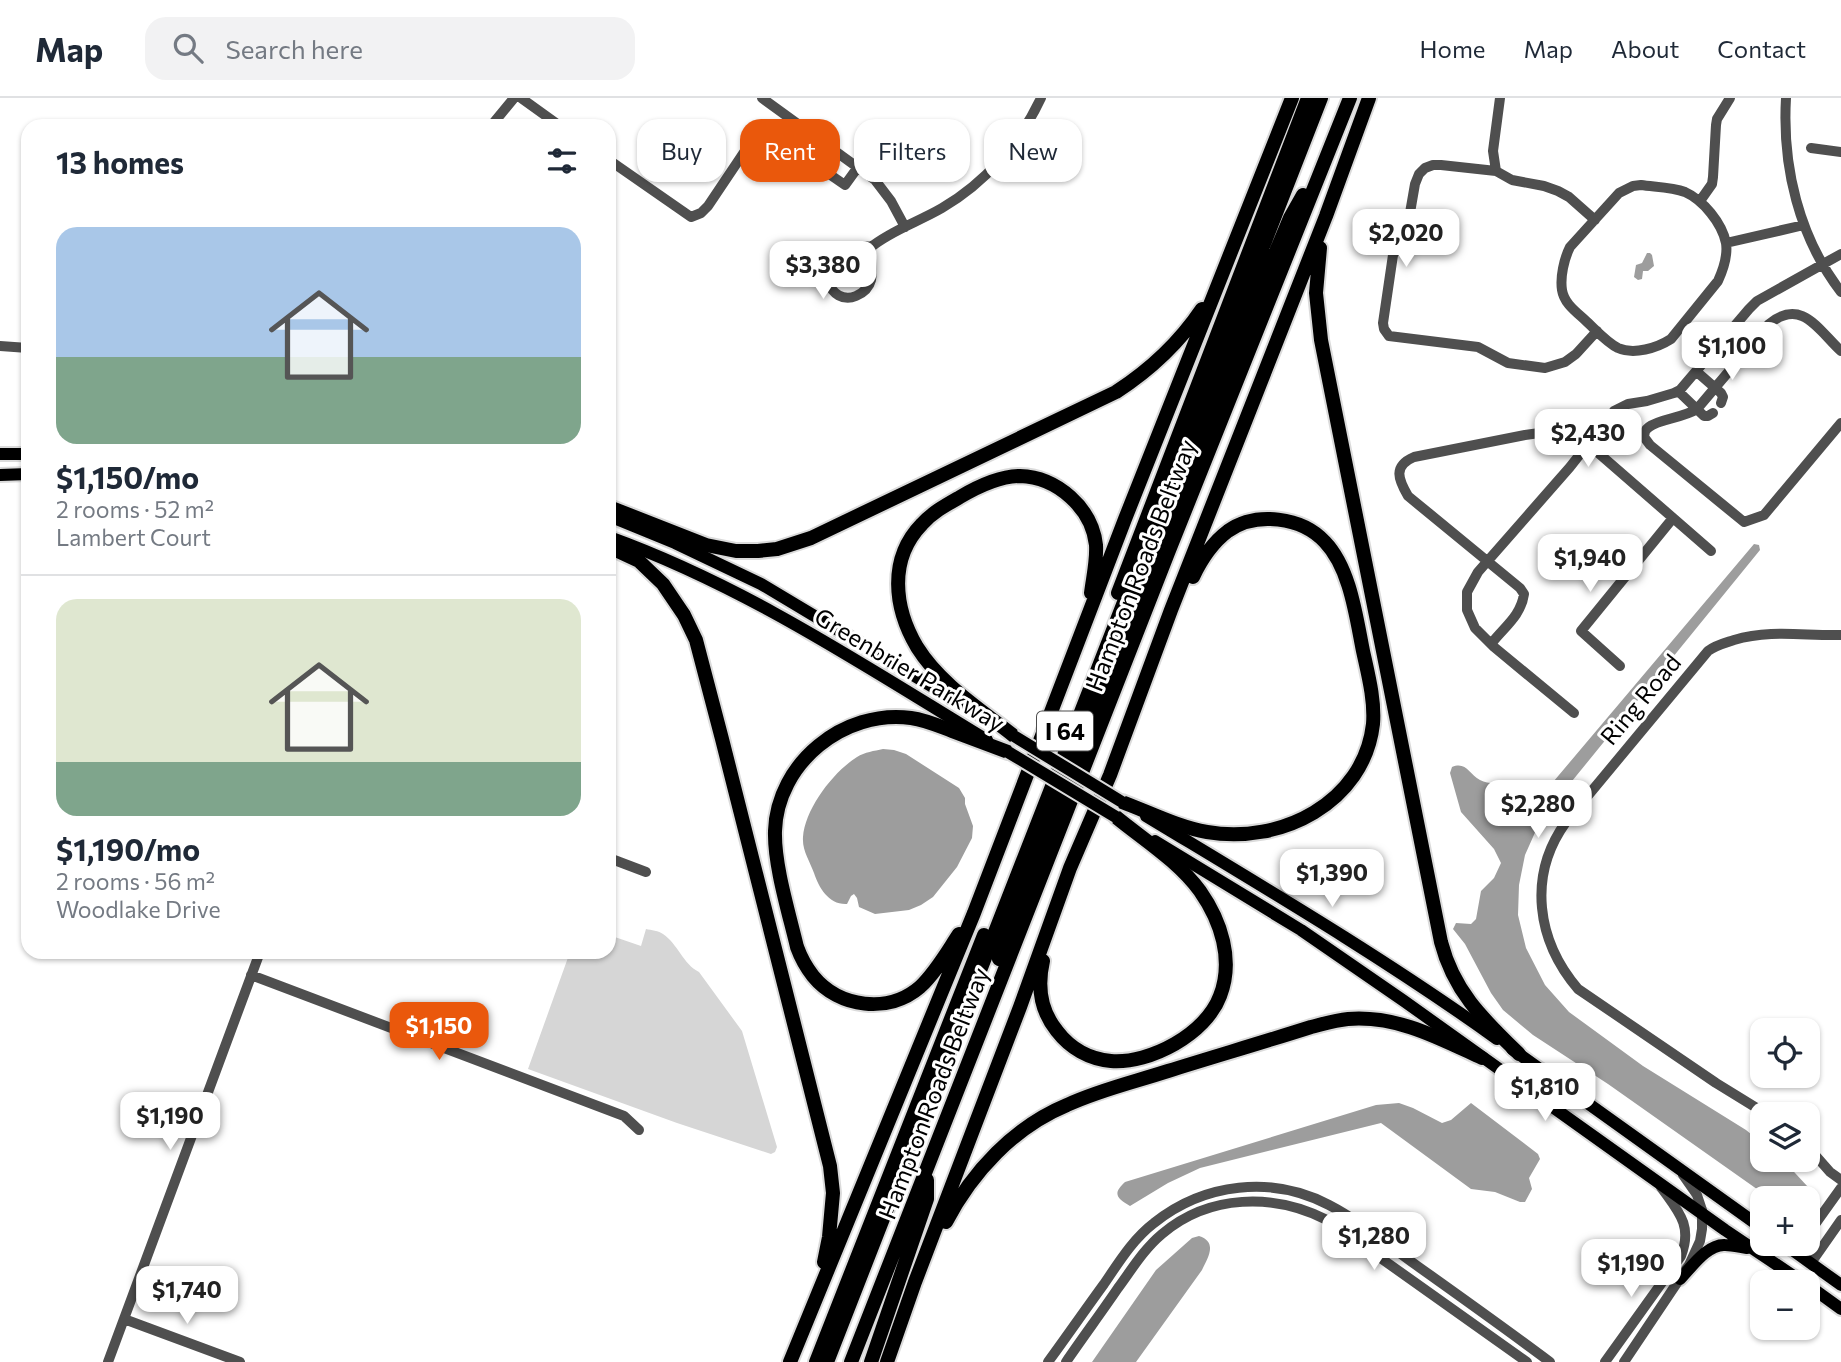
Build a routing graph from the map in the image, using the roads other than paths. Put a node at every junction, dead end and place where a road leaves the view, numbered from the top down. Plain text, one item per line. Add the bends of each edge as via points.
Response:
1 (514, 98) edge
2 (521, 98) edge
3 (762, 98) edge
4 (1041, 98) edge
5 (1292, 98) edge
6 (1308, 98) edge
7 (1321, 98) edge
8 (1350, 98) edge
9 (1369, 98) edge
10 (1500, 98) edge
11 (1730, 98) edge
12 (1786, 98) edge
13 (497, 119) edge
14 (551, 119) edge
15 (1330, 148) junction
16 (1811, 148) dead end
17 (1841, 152) edge
18 (854, 164) edge
19 (616, 165) edge
20 (1496, 171) junction
21 (854, 173) edge
22 (875, 182) edge
23 (1336, 190) junction
24 (1700, 201) junction
25 (1595, 220) junction
26 (1804, 225) junction
27 (905, 227) junction
28 (1726, 243) junction
29 (871, 247) junction
30 (1841, 254) edge
31 (1227, 262) junction
32 (1823, 265) junction
33 (1841, 292) edge
34 (1597, 331) junction
35 (0, 346) edge
36 (21, 348) edge
37 (1841, 351) edge
38 (1697, 372) junction
39 (1715, 388) junction
40 (1678, 391) junction
41 (1721, 403) dead end
42 (1697, 409) junction
43 (1713, 413) dead end
44 (1841, 423) edge
45 (1588, 444) junction
46 (0, 454) edge
47 (21, 454) edge
48 (21, 474) edge
49 (0, 475) edge
50 (616, 510) edge
51 (1673, 518) junction
52 (616, 519) edge
53 (616, 540) edge
54 (616, 550) edge
55 (1711, 551) dead end
56 (1488, 561) junction
57 (1086, 622) junction
58 (1841, 635) edge
59 (1490, 643) junction
60 (1159, 644) junction
61 (1620, 666) dead end
62 (1574, 713) dead end
63 (1014, 736) junction
64 (1008, 752) junction
65 (1122, 802) junction
66 (1116, 817) junction
67 (616, 861) edge
68 (1070, 868) junction
69 (646, 872) dead end
70 (974, 913) junction
71 (257, 959) edge
72 (251, 975) junction
73 (1519, 1054) junction
74 (1482, 1058) junction
75 (1750, 1104) edge
76 (639, 1130) dead end
77 (1820, 1161) edge
78 (928, 1168) junction
79 (1679, 1169) junction
80 (1841, 1180) edge
81 (1659, 1183) junction
82 (1841, 1188) edge
83 (1703, 1214) junction
84 (1820, 1217) edge
85 (1750, 1219) edge
86 (1841, 1220) edge
87 (1750, 1247) edge
88 (1750, 1248) edge
89 (1763, 1256) edge
90 (1803, 1256) edge
91 (1811, 1264) junction
92 (1785, 1270) edge
93 (1680, 1279) junction
94 (915, 1282) junction
95 (1841, 1284) edge
96 (1820, 1294) edge
97 (1841, 1308) edge
98 (124, 1319) junction
99 (800, 1336) junction
100 (1612, 1351) junction
101 (1549, 1361) edge
102 (108, 1362) edge
103 (240, 1362) edge
104 (790, 1362) edge
105 (816, 1362) edge
106 (827, 1362) edge
107 (843, 1362) edge
108 (851, 1362) edge
109 (871, 1362) edge
110 (887, 1362) edge
111 (1048, 1362) edge
112 (1066, 1362) edge
113 (1527, 1362) edge
114 (1597, 1362) edge
115 (1605, 1362) edge
116 (1624, 1362) edge

1 - 13 street
2 - 14 street
3 - 18 street
4 - 27 street via 1013,145 987,173 944,207
5 - 31 highway
6 - 105 highway, Hampton Roads Beltway / I 64
7 - 106 highway
8 - 15 highway, Hampton Roads Beltway / I 64
9 - 23 highway
10 - 20 street via 1493,151
11 - 24 street via 1717,119 1712,184
12 - 26 street via 1788,165
15 - 78 highway, Hampton Roads Beltway / I 64
15 - 107 highway via 1290,218 1252,309
16 - 17 street
19 - 21 street via 691,218 708,206 761,127 845,185
20 - 25 street via 1512,180 1558,191
20 - 34 street via 1441,164 1419,174 1407,230 1393,255 1383,323 1386,334 1478,347 1508,363 1545,369 1576,354
22 - 27 street
23 - 60 highway
23 - 73 highway via 1320,249 1317,316 1441,942 1461,991
24 - 25 street via 1680,190 1633,186 1619,193
24 - 28 street
25 - 34 street via 1566,255 1562,289 1569,306
26 - 28 street
26 - 32 street
27 - 29 street
28 - 34 street via 1718,281 1671,339 1631,351
29 - 29 street via 843,253 831,261 827,277 842,297 852,297 868,287
30 - 32 street
31 - 50 highway via 1192,324 1167,353 1129,384 811,538 772,550 736,551 706,545
31 - 57 highway
32 - 33 street
32 - 38 street via 1757,301
35 - 36 street
37 - 39 street via 1807,317 1787,314 1769,324
38 - 39 street
38 - 40 street
39 - 41 street via 1723,397
39 - 42 street
40 - 42 street
40 - 45 street via 1614,411
42 - 43 street via 1704,416
42 - 44 street via 1650,425 1644,437 1744,522 1764,515
45 - 51 street
45 - 56 street
45 - 56 street via 1561,430 1402,463 1404,490 1411,499
46 - 47 main road
48 - 49 main road
51 - 55 street
51 - 61 street via 1581,631
52 - 63 main road, Greenbrier Parkway via 761,584
53 - 64 main road, Greenbrier Parkway via 750,599
54 - 99 highway via 639,561 663,584 696,640 825,1143 834,1193 829,1237
56 - 59 street via 1467,592 1467,610 1475,628
56 - 59 street via 1524,594 1516,616
57 - 63 highway via 1096,557 1094,534 1082,509 1046,481 1023,476 993,482 948,503 915,532 898,580 908,630 935,670
57 - 70 highway
58 - 75 street, Ring Road via 1771,633 1708,651 1572,814 1551,849 1542,879 1542,910 1550,943 1578,989
59 - 62 street
60 - 65 highway via 1198,567 1224,534 1242,524 1268,519 1307,529 1324,541 1344,571 1370,686 1370,739 1360,766 1339,793 1303,820 1275,830 1205,832
60 - 68 highway
63 - 65 main road, Greenbrier Parkway, bridge
64 - 66 main road, Greenbrier Parkway, bridge
64 - 70 highway via 913,719 865,722 830,737 805,757 777,810 775,842 797,947 814,978 834,994 873,1004 908,995 927,979
65 - 73 main road, Greenbrier Parkway via 1363,948
66 - 68 highway via 1191,880 1222,934 1224,984 1211,1012 1195,1030 1146,1055 1111,1061 1078,1051 1057,1032 1042,1004 1040,976
66 - 74 main road, Greenbrier Parkway via 1292,925
67 - 69 street
68 - 94 highway
70 - 99 highway
71 - 72 street
72 - 76 street via 624,1116
72 - 98 street
73 - 79 main road, Greenbrier Parkway
74 - 81 main road, Greenbrier Parkway
74 - 94 highway via 1400,1023 1346,1019 1087,1096 1045,1115 983,1167 953,1209
77 - 80 street
78 - 108 highway, Hampton Roads Beltway / I 64
78 - 109 highway via 927,1199
79 - 83 street via 1697,1195
79 - 85 main road, Greenbrier Parkway
81 - 83 main road, Greenbrier Parkway
81 - 100 street via 1684,1221 1686,1243
82 - 84 street
83 - 87 main road, Greenbrier Parkway
83 - 93 street via 1696,1254
86 - 91 street
88 - 93 main road via 1715,1247
89 - 92 main road, Greenbrier Parkway
90 - 91 main road
91 - 95 main road
93 - 116 street
94 - 110 highway
96 - 97 main road, Greenbrier Parkway
98 - 102 street
98 - 103 street
99 - 104 highway
100 - 114 street
100 - 115 street
101 - 111 street via 1332,1206 1304,1194 1261,1186 1204,1195 1152,1224 1132,1244
112 - 113 street via 1133,1267 1163,1234 1213,1207 1257,1201 1294,1206 1327,1220

